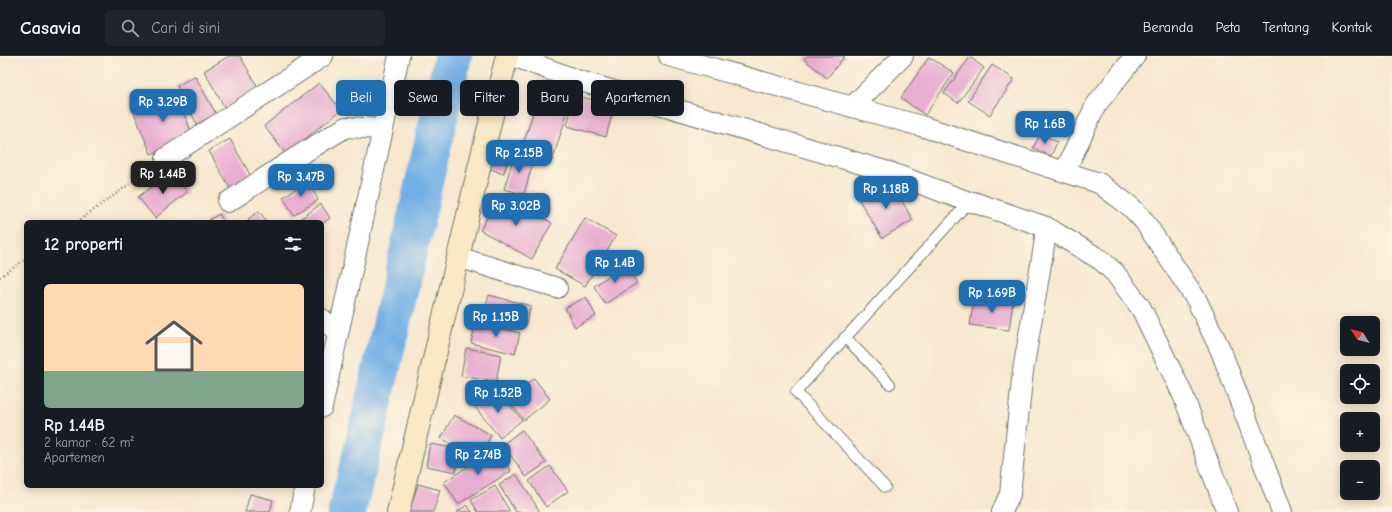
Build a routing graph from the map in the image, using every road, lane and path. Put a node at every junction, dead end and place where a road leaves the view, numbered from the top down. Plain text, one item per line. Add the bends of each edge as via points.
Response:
1 (324, 56) edge
2 (399, 56) edge
3 (507, 56) edge
4 (512, 56) edge
5 (669, 56) edge
6 (903, 56) edge
7 (1135, 56) edge
8 (852, 107) junction
9 (382, 129) junction
10 (166, 158) joint
11 (1065, 171) junction
12 (228, 202) dead end
13 (969, 202) junction
14 (80, 220) edge
15 (1046, 227) junction
16 (458, 257) junction
17 (24, 260) edge
18 (0, 277) edge
19 (557, 288) dead end
20 (324, 321) edge
21 (338, 332) junction
22 (845, 337) junction
23 (890, 384) dead end
24 (324, 398) edge
25 (885, 487) dead end
26 (305, 488) edge
27 (300, 512) edge
28 (398, 512) edge
29 (1002, 512) edge
30 (1227, 512) edge
31 (1282, 512) edge

1 - 10 street
2 - 9 street
3 - 16 street
4 - 13 street via 577,80 892,173
5 - 8 street
6 - 8 street
7 - 11 street via 1096,105
8 - 11 street
9 - 12 street via 346,127
9 - 21 street
10 - 14 path
11 - 31 street via 1099,183 1131,207 1164,248 1196,299 1221,351
13 - 15 street
13 - 22 lane
15 - 29 street via 1024,371 1010,494
15 - 30 street via 1101,260 1115,273 1141,308 1183,395
16 - 19 street
16 - 28 street
17 - 18 path
20 - 21 street
21 - 24 street
22 - 23 lane
22 - 25 lane via 796,392
26 - 27 street

